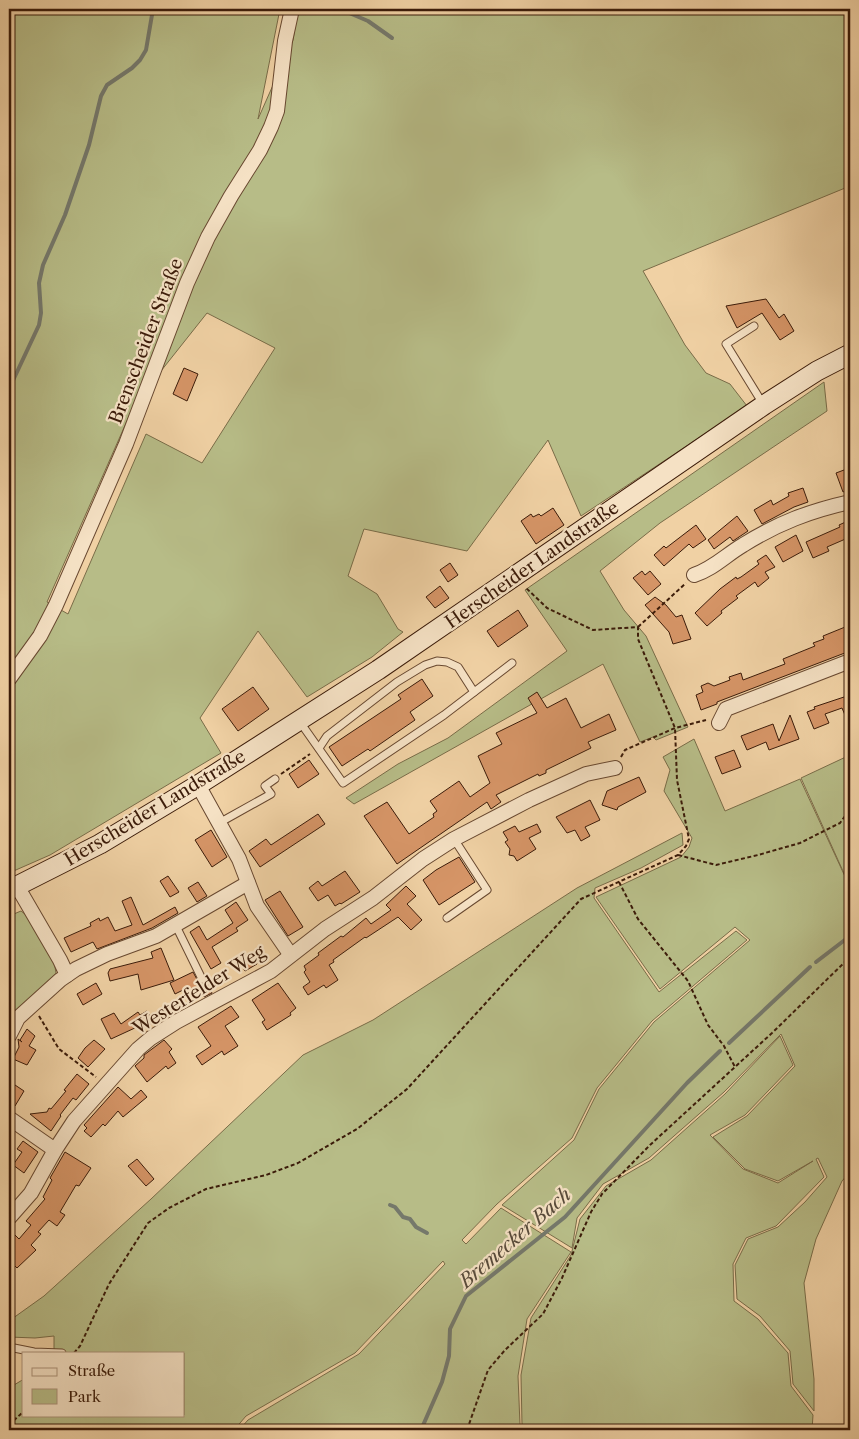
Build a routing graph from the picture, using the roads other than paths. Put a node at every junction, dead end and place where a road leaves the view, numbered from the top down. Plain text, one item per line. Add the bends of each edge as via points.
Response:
1 (292, 9) edge
2 (754, 326) dead end
3 (850, 354) edge
4 (764, 405) junction
5 (850, 502) edge
6 (694, 575) road end
7 (850, 661) edge
8 (512, 663) dead end
9 (9, 678) edge
10 (474, 692) junction
11 (298, 720) junction
12 (719, 723) road end
13 (319, 748) junction
14 (614, 768) road end
15 (275, 778) road end
16 (198, 784) junction
17 (219, 824) junction
18 (454, 838) junction
19 (248, 882) junction
20 (13, 888) edge
21 (448, 918) dead end
22 (176, 926) junction
23 (290, 954) junction
24 (66, 975) junction
25 (202, 979) dead end
26 (9, 1036) edge
27 (9, 1118) edge
28 (54, 1150) junction
29 (9, 1218) edge
30 (9, 1347) edge
31 (34, 1352) edge

1 - 9 street, Brenscheider Straße via 271,127 222,212 187,283 126,444 56,605 40,636
2 - 4 lane via 726,344
3 - 4 main road, Herscheider Landstraße
4 - 11 main road, Herscheider Landstraße via 378,670
5 - 6 street via 775,526
7 - 12 street via 726,709
8 - 10 lane
10 - 13 lane via 458,668 436,661 397,682 327,736
10 - 13 lane via 343,783
11 - 13 lane
11 - 16 main road, Herscheider Landstraße
14 - 18 street, Westerfelder Weg via 586,774
15 - 17 lane via 265,786 270,794
16 - 17 street
16 - 20 main road, Herscheider Landstraße via 100,844
17 - 19 street
18 - 21 lane via 487,890
18 - 23 street, Westerfelder Weg
19 - 22 street
19 - 23 street via 257,906
20 - 24 street via 60,960
22 - 24 street
22 - 25 lane
23 - 28 street, Westerfelder Weg via 271,971 151,1038 74,1121
24 - 26 street via 18,1018
27 - 28 street
28 - 29 street, Westerfelder Weg via 31,1193
30 - 31 lane

